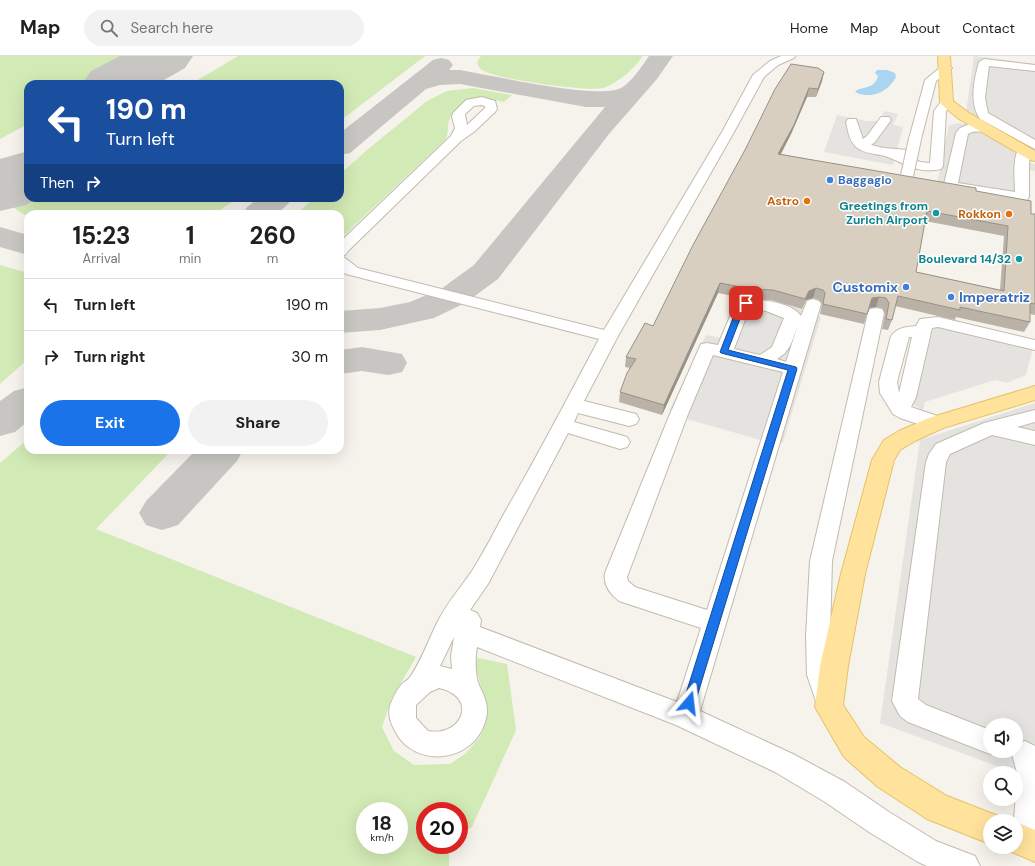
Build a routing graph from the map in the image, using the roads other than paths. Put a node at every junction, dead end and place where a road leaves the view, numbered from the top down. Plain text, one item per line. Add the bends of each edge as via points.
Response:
1 (766, 56) edge
2 (790, 56) edge
3 (945, 62) edge
4 (1035, 68) edge
5 (759, 75) junction
6 (947, 102) junction
7 (885, 120) dead end
8 (852, 122) dead end
9 (973, 122) junction
10 (938, 123) junction
11 (986, 129) junction
12 (1013, 134) junction
13 (1035, 137) edge
14 (457, 138) dead end
15 (862, 145) junction
16 (1031, 151) edge
17 (907, 176) edge
18 (344, 246) edge
19 (344, 266) edge
20 (813, 304) dead end
21 (876, 313) dead end
22 (609, 336) junction
23 (1035, 345) edge
24 (724, 352) junction
25 (764, 362) junction
26 (793, 369) junction
27 (1035, 393) edge
28 (573, 405) junction
29 (1035, 416) edge
30 (630, 419) dead end
31 (936, 423) junction
32 (562, 425) junction
33 (991, 428) junction
34 (1035, 438) edge
35 (620, 442) dead end
36 (480, 578) junction
37 (714, 622) junction
38 (466, 632) junction
39 (419, 684) junction
40 (466, 686) junction
41 (829, 707) junction
42 (685, 717) junction
43 (983, 739) edge
44 (1026, 754) edge
45 (983, 825) edge
46 (1023, 835) edge
47 (1023, 841) edge
48 (1035, 846) edge
49 (965, 866) edge

1 - 5 lane
2 - 5 lane via 774,63
3 - 6 main road
3 - 17 lane, bridge via 931,80
4 - 12 lane via 984,62 979,100 981,113
5 - 22 lane
6 - 9 main road
6 - 10 lane via 940,111
7 - 15 lane via 871,139
8 - 15 lane via 856,138
9 - 10 lane via 956,120
9 - 11 main road
10 - 15 lane via 936,166 916,165 891,153
11 - 16 main road
11 - 16 lane via 968,128 962,133 951,184 953,186 1022,197 1022,165
12 - 13 lane
12 - 16 lane
14 - 18 lane
19 - 22 lane via 352,271
20 - 26 lane
21 - 41 lane via 821,561 819,675
22 - 28 lane
23 - 31 lane via 938,322 926,323 922,331 905,332 900,336 889,393 900,408 915,417
24 - 25 lane
24 - 25 lane via 742,305 746,303 784,310 793,316 780,350
24 - 37 lane via 708,348 616,573 616,582 627,594
25 - 26 lane
26 - 37 lane
27 - 31 main road
28 - 30 lane
28 - 32 lane
29 - 33 lane
31 - 41 main road via 892,445 883,460 853,574 834,666
32 - 35 lane
32 - 36 lane
33 - 34 lane
33 - 43 lane via 938,454 905,700 909,708 917,714
36 - 38 lane
36 - 39 lane via 448,625
37 - 42 lane
38 - 40 lane via 463,656
38 - 42 lane
39 - 40 lane via 439,677 449,678
39 - 40 lane via 411,690 406,699 403,719 413,736 422,742 432,744 443,744 462,736 474,720 475,702
41 - 45 main road via 854,747 889,777 938,808
42 - 49 lane via 784,763 835,792 928,852
44 - 46 lane via 1031,773 1029,818 1026,834
47 - 48 main road

